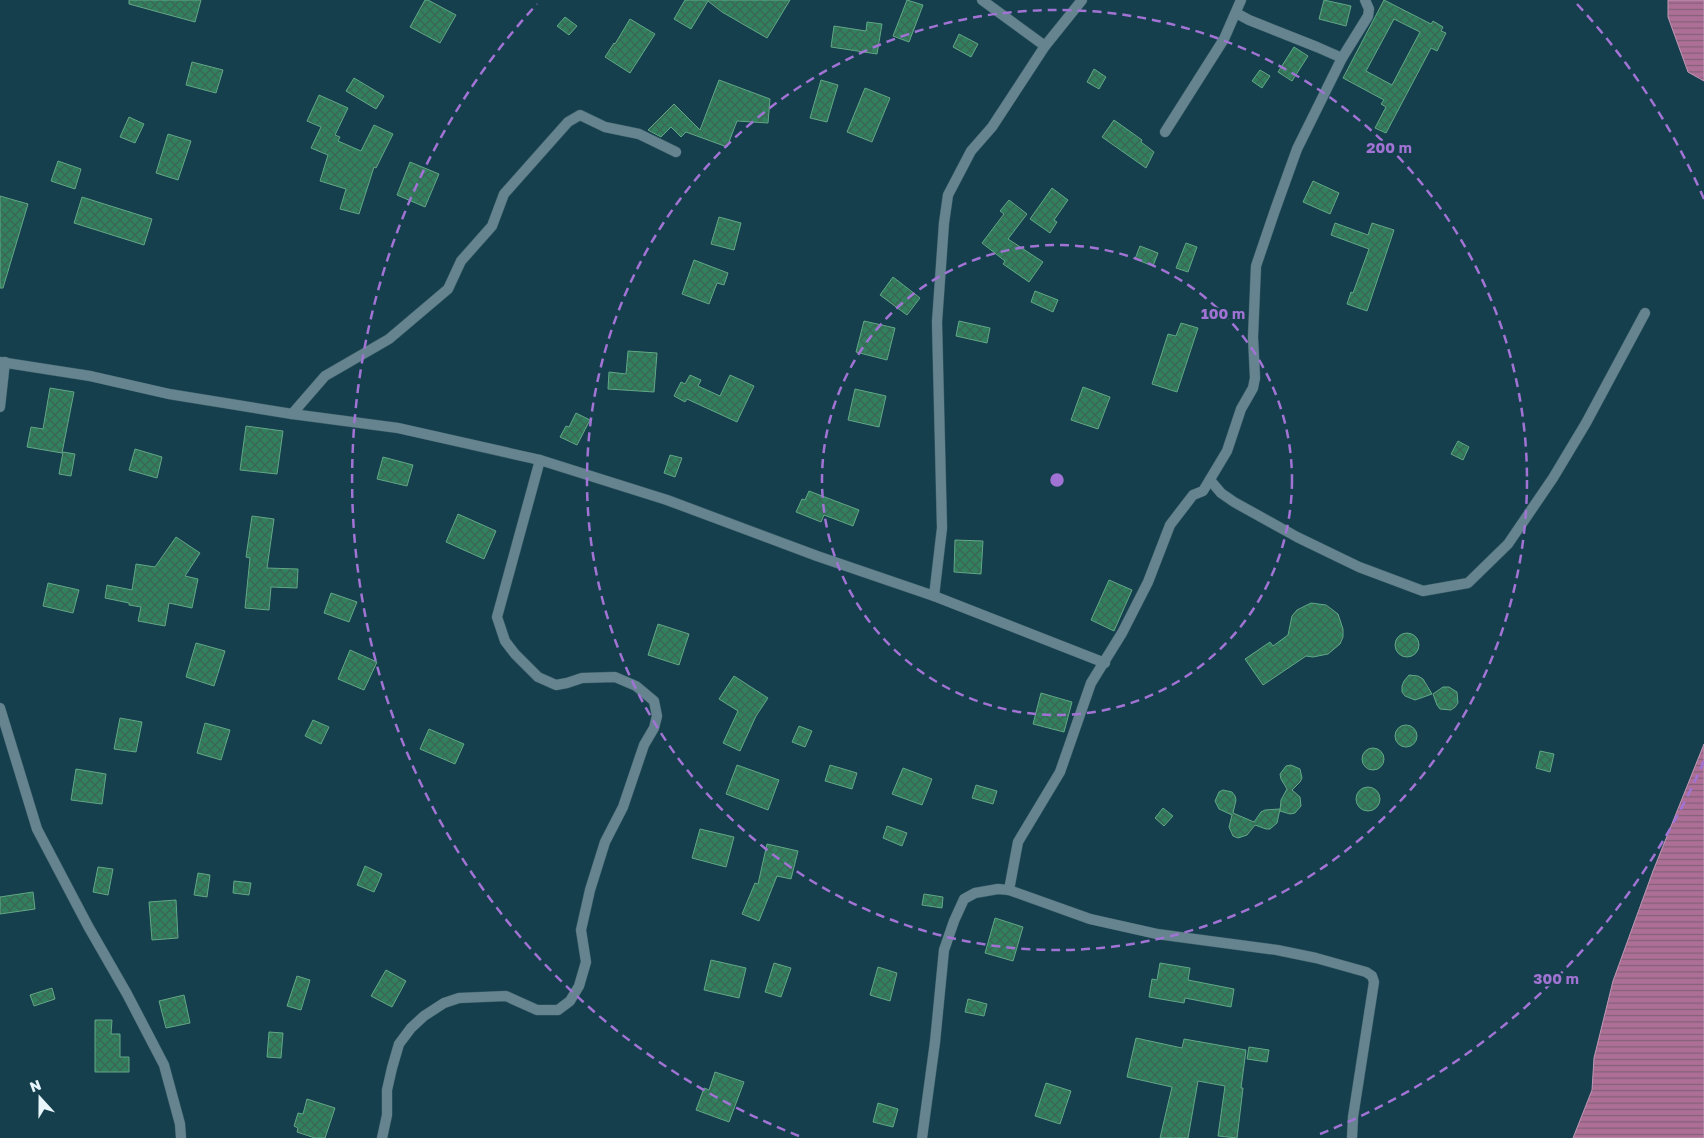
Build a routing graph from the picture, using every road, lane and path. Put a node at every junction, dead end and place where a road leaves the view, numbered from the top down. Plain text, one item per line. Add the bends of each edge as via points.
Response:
1 (982, 0) edge
2 (1082, 0) edge
3 (1241, 0) edge
4 (1365, 0) edge
5 (1236, 13) junction
6 (1045, 46) junction
7 (1342, 58) junction
8 (1165, 132) dead end
9 (676, 152) dead end
10 (1645, 313) dead end
11 (2, 362) edge
12 (0, 407) edge
13 (292, 414) junction
14 (540, 460) junction
15 (1210, 480) junction
16 (934, 596) junction
17 (1105, 663) junction
18 (0, 708) edge
19 (1009, 890) junction
20 (181, 1138) edge
21 (382, 1138) edge
22 (922, 1138) edge
23 (1352, 1138) edge

1 - 6 street
2 - 6 street
3 - 5 street
4 - 7 street via 1368,16
5 - 7 street
5 - 8 street via 1224,39
6 - 16 street via 992,127 970,151 948,196 937,322 942,528
7 - 15 street via 1297,149 1256,266 1253,388 1241,409 1227,451
9 - 13 street via 639,134 605,127 580,115 568,122 504,194 492,226 461,261 448,289 389,339 325,376
10 - 15 street via 1553,478 1508,544 1468,583 1423,591 1360,567 1234,502
11 - 12 street
11 - 13 street
13 - 14 street via 398,428
14 - 16 street via 667,500
14 - 21 street via 497,617 505,641 538,677 556,684 582,678 616,677 636,686 654,701 658,716 644,745 623,807 605,842 590,890 581,930 586,962 580,986 570,1001 558,1010 537,1010 506,996 459,998 424,1016 399,1044 387,1090 387,1115
15 - 17 street via 1203,491 1193,495 1170,525 1148,582
16 - 17 street
17 - 19 street via 1091,683 1060,772 1018,842
18 - 20 street via 37,829 164,1065
19 - 22 street via 975,893 964,899 954,921 944,950
19 - 23 street via 1090,919 1157,934 1277,950 1316,958 1372,976 1374,982

